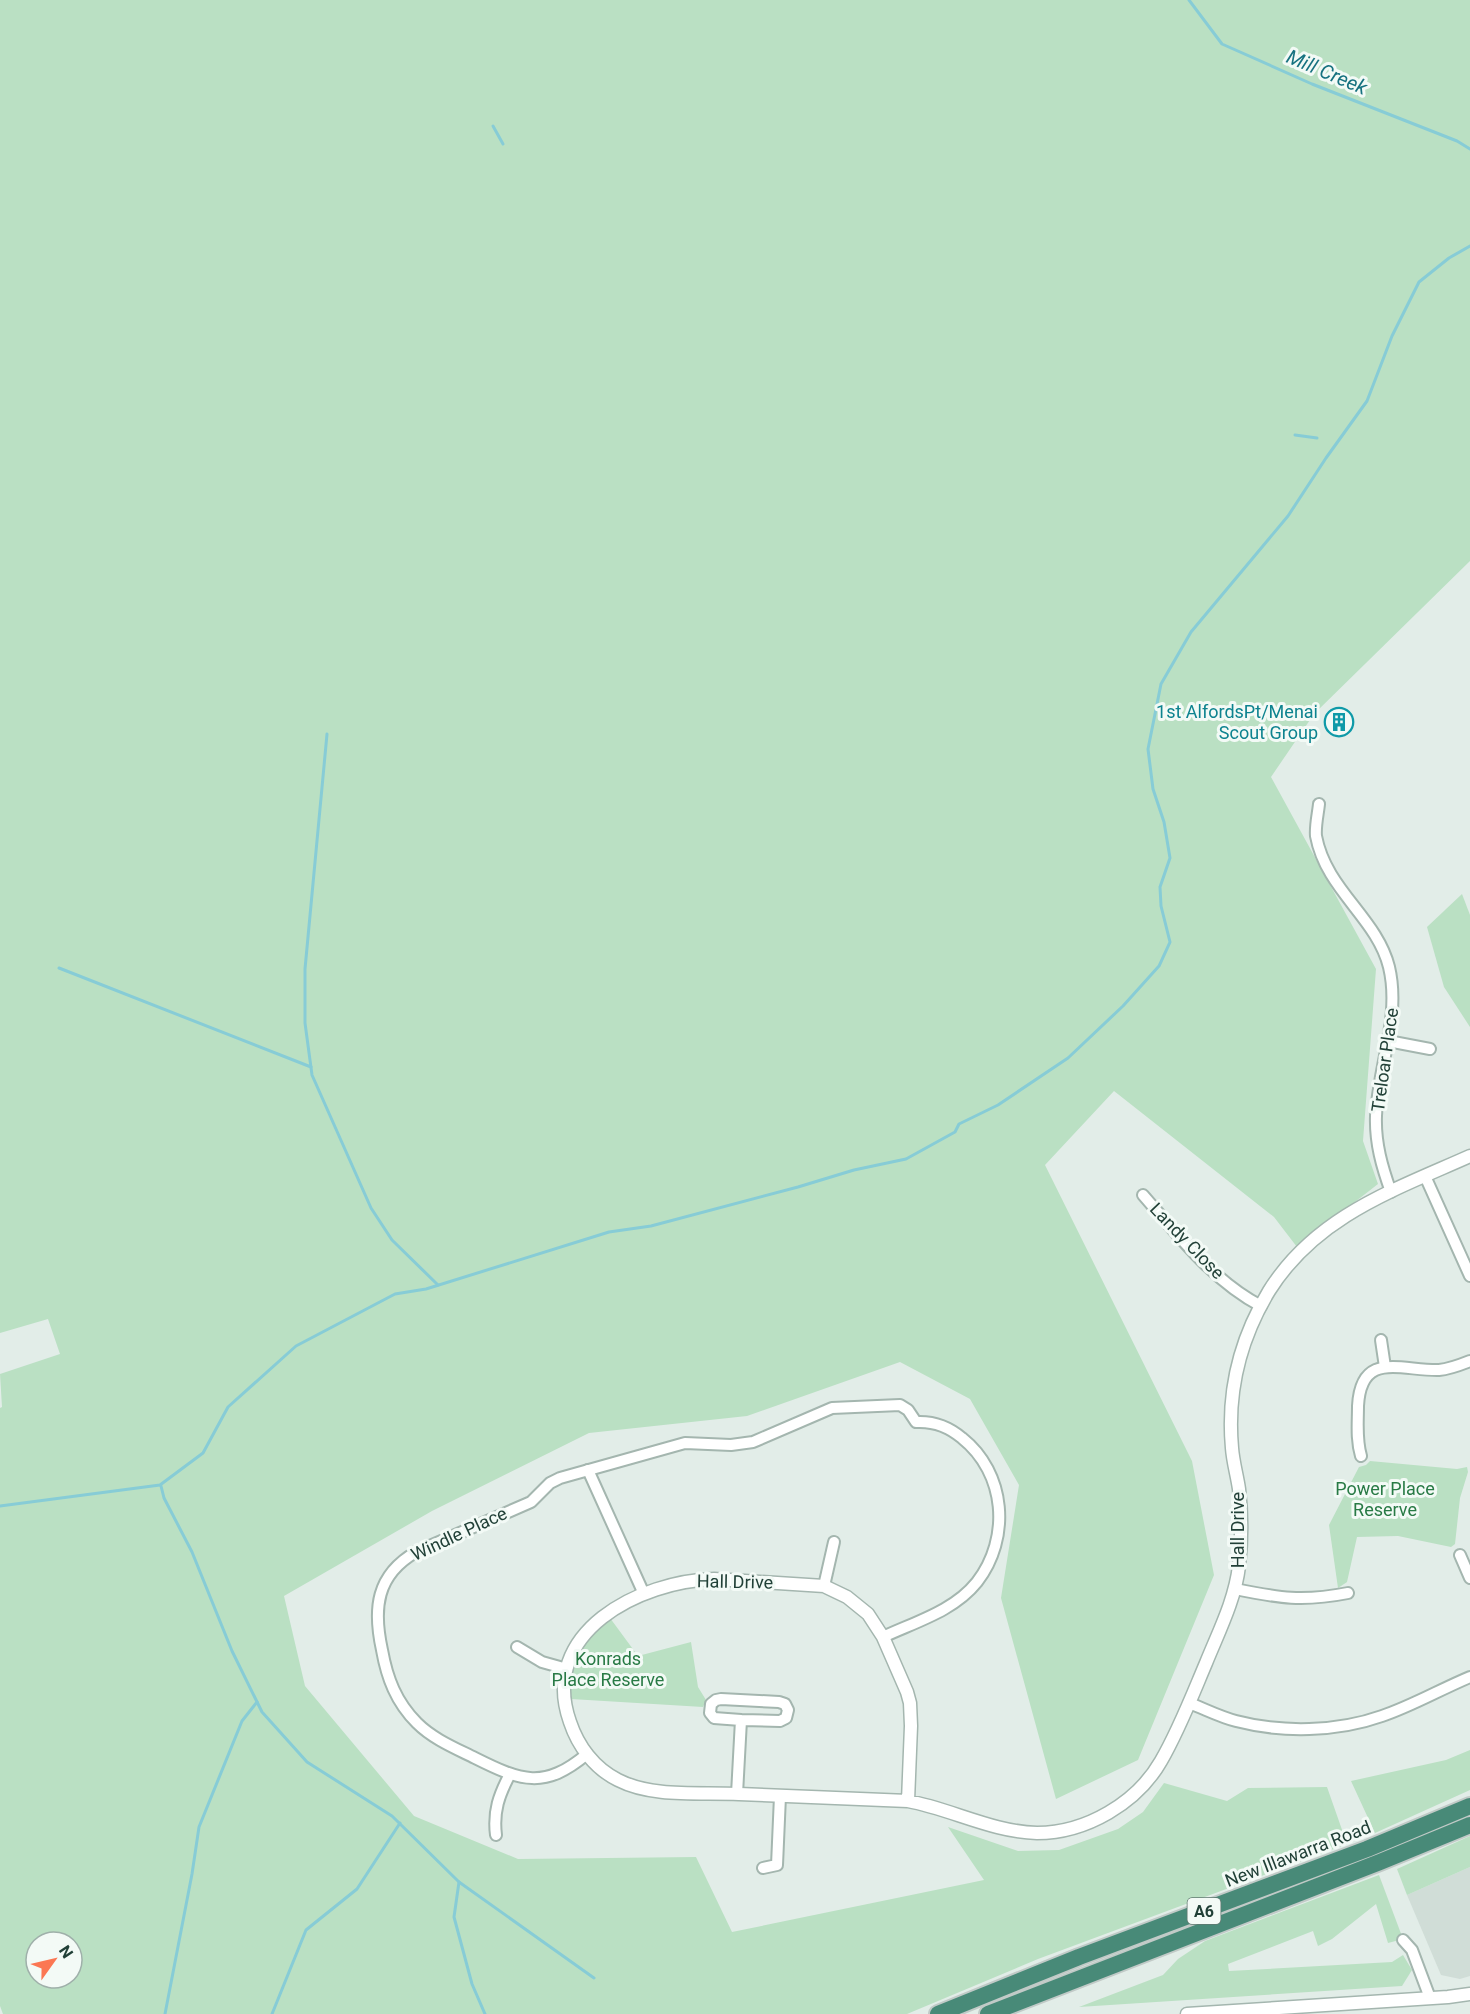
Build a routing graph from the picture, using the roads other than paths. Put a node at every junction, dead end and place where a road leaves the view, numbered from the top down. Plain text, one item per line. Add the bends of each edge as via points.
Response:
1 (1319, 804) dead end
2 (1388, 1041) junction
3 (1431, 1049) dead end
4 (1470, 1156) edge
5 (1425, 1176) junction
6 (1391, 1192) junction
7 (1143, 1195) dead end
8 (1470, 1276) edge
9 (1261, 1306) junction
10 (1381, 1340) dead end
11 (1470, 1361) edge
12 (1385, 1367) junction
13 (1361, 1456) dead end
14 (588, 1470) junction
15 (834, 1542) dead end
16 (1460, 1555) dead end
17 (1470, 1578) edge
18 (825, 1586) junction
19 (1235, 1588) junction
20 (1348, 1593) dead end
21 (644, 1594) junction
22 (883, 1637) junction
23 (518, 1647) dead end
24 (567, 1669) junction
25 (1470, 1677) edge
26 (1189, 1703) junction
27 (741, 1720) junction
28 (587, 1754) junction
29 (510, 1774) junction
30 (737, 1794) junction
31 (780, 1796) junction
32 (908, 1801) junction
33 (1470, 1806) edge
34 (1470, 1825) edge
35 (496, 1835) dead end
36 (763, 1868) dead end
37 (1403, 1940) dead end
38 (1470, 1994) edge
39 (1430, 1998) junction
40 (938, 2014) edge
41 (988, 2014) edge
42 (1187, 2014) edge

1 - 2 street, Treloar Place via 1316,834 1324,865 1374,933 1389,965 1394,998
2 - 3 street
2 - 6 street, Treloar Place via 1376,1114 1376,1139
4 - 5 street, Hall Drive
5 - 6 street, Hall Drive
5 - 8 street
6 - 9 street, Hall Drive via 1347,1213 1309,1243 1277,1280
7 - 9 street, Landy Close via 1197,1257 1244,1297
9 - 19 street, Hall Drive via 1244,1345 1232,1397 1232,1450 1241,1516
10 - 12 street
11 - 12 street via 1439,1370
12 - 13 street via 1370,1372 1359,1389 1357,1442
14 - 21 street
14 - 22 street, Windle Place via 685,1443 753,1442 832,1408 900,1405 916,1422 928,1421 949,1428 978,1454 996,1488 1000,1514 993,1554 965,1595
14 - 29 street, Windle Place via 554,1480 531,1502 408,1557 386,1580 378,1601 378,1633 387,1674 406,1711 434,1737
15 - 18 street
16 - 17 street
18 - 21 street, Hall Drive via 698,1580
18 - 22 street, Hall Drive via 859,1605
19 - 20 street via 1305,1600
19 - 26 street, Hall Drive
21 - 24 street, Hall Drive via 621,1604 591,1626
22 - 32 street, Hall Drive via 910,1703
23 - 24 street via 542,1662
24 - 28 street, Hall Drive via 567,1714
25 - 26 street via 1382,1716 1336,1727 1260,1726
26 - 32 street, Hall Drive via 1160,1762 1141,1787 1116,1808 1089,1823 1065,1830 1028,1832
27 - 27 street via 714,1718 711,1704 721,1699 779,1702 788,1710 786,1718 780,1721
27 - 30 street
28 - 29 street, Windle Place via 570,1768 548,1777
28 - 30 street, Hall Drive via 609,1775 640,1788
29 - 35 street via 497,1800
30 - 31 street, Hall Drive
31 - 32 street, Hall Drive
31 - 36 street via 777,1865
33 - 40 highway, New Illawarra Road / A6
34 - 41 highway, New Illawarra Road / A6
37 - 39 street via 1412,1950
38 - 39 street
39 - 42 street

